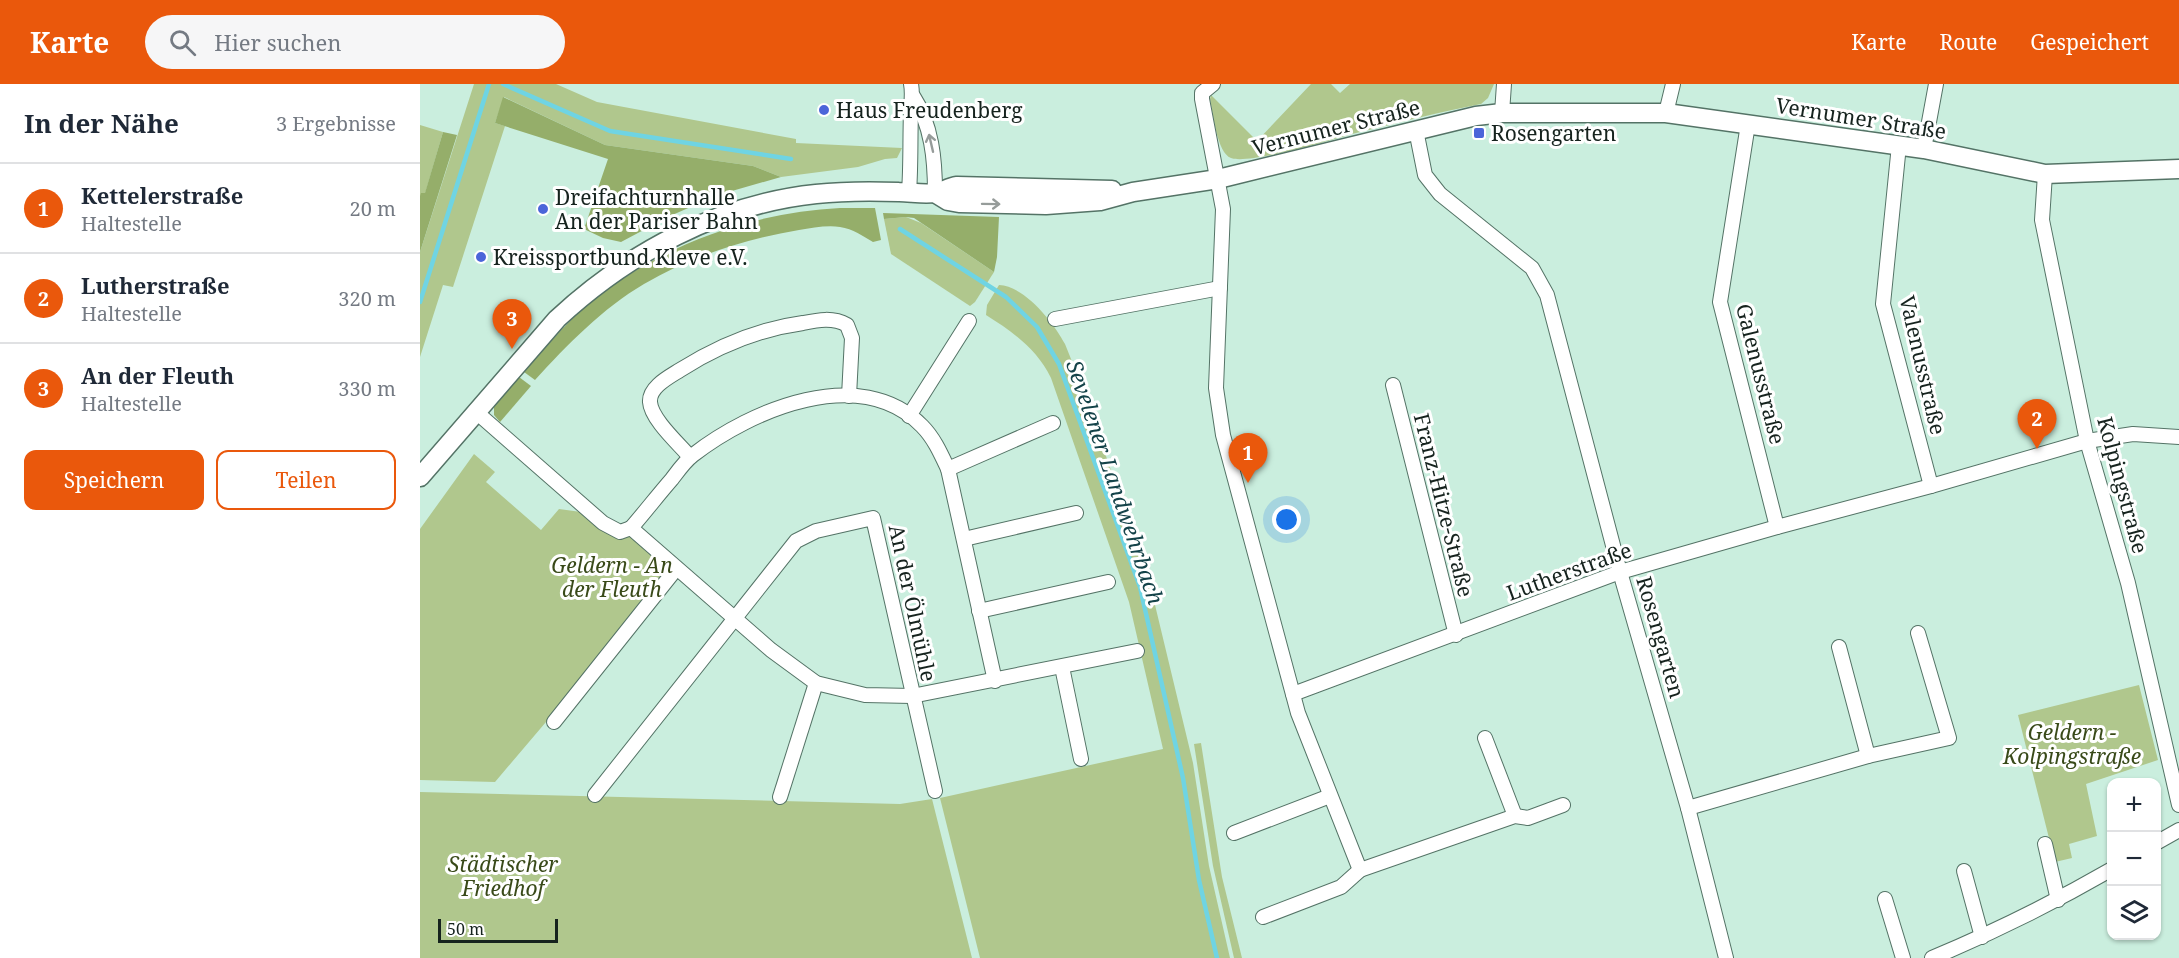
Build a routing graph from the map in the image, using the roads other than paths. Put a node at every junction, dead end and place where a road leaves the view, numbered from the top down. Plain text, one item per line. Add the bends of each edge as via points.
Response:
1 (1213, 84) edge
2 (1504, 84) edge
3 (1673, 84) edge
4 (1935, 84) edge
5 (912, 90) edge
6 (1502, 113) junction
7 (1666, 113) junction
8 (1748, 124) junction
9 (1416, 130) junction
10 (1899, 145) junction
11 (1924, 149) junction
12 (2179, 169) edge
13 (2045, 174) junction
14 (1218, 179) junction
15 (909, 192) junction
16 (935, 193) junction
17 (1220, 288) junction
18 (1055, 319) dead end
19 (969, 321) dead end
20 (1392, 385) dead end
21 (849, 396) junction
22 (475, 411) junction
23 (909, 416) junction
24 (1053, 423) dead end
25 (2179, 437) edge
26 (2087, 441) junction
27 (690, 457) junction
28 (948, 469) junction
29 (420, 477) edge
30 (1931, 486) junction
31 (1076, 513) dead end
32 (1777, 527) junction
33 (631, 528) junction
34 (964, 539) junction
35 (676, 569) junction
36 (1620, 572) junction
37 (1108, 582) dead end
38 (979, 611) junction
39 (733, 618) junction
40 (1918, 633) dead end
41 (1456, 635) junction
42 (1839, 648) dead end
43 (1137, 651) dead end
44 (1062, 667) junction
45 (995, 681) junction
46 (816, 683) junction
47 (1293, 694) junction
48 (912, 696) junction
49 (554, 722) dead end
50 (1485, 738) dead end
51 (2173, 755) edge
52 (1868, 756) junction
53 (1081, 759) dead end
54 (935, 791) dead end
55 (595, 795) dead end
56 (780, 796) dead end
57 (1330, 796) junction
58 (1563, 805) dead end
59 (2179, 805) edge
60 (1688, 808) junction
61 (1515, 816) junction
62 (2179, 830) edge
63 (1234, 833) dead end
64 (2161, 841) edge
65 (2045, 844) dead end
66 (1360, 870) junction
67 (1964, 871) dead end
68 (2107, 872) edge
69 (1885, 899) dead end
70 (2058, 900) junction
71 (1263, 917) dead end
72 (1982, 937) junction
73 (1726, 958) edge
74 (1903, 958) edge
75 (1932, 958) edge

1 - 14 street via 1202,93 1202,99
2 - 6 street
3 - 7 street
4 - 11 street
5 - 15 street
16 -> 5 street via 932,146 922,109
6 - 7 street, Vernumer Straße
6 - 9 street, Vernumer Straße
7 - 8 street, Vernumer Straße
8 - 10 street, Vernumer Straße
8 - 32 street, Galenusstraße via 1720,302
9 - 14 street, Vernumer Straße
9 - 36 street, Rosengarten via 1425,175 1440,194 1532,268 1547,295
10 - 11 street, Vernumer Straße
10 - 30 street, Valenusstraße via 1882,304
11 - 13 street, Vernumer Straße
12 - 13 street, Vernumer Straße
13 - 26 street, Kolpingstraße via 2042,220
14 - 16 street, Vernumer Straße via 1093,202 1046,205 959,203
14 - 17 street via 1223,209
15 - 16 street, Vernumer Straße
15 - 22 street, Vernumer Straße via 794,197 740,210 684,232 626,265 580,298 556,319
17 - 18 street
17 - 47 street via 1216,388 1223,435
19 - 23 street
20 - 41 street, Franz-Hitze-Straße
21 - 23 street via 877,400
21 - 27 street via 807,400 767,412 733,428
21 - 27 street via 852,338 841,321 793,324 738,339 712,350 654,388 650,402 657,418
22 - 29 street, Vernumer Straße
22 - 33 street via 603,523 620,532
23 - 28 street via 932,438
24 - 28 street
25 - 26 street, Lutherstraße via 2133,434
26 - 30 street, Lutherstraße
26 - 51 street, Kolpingstraße
27 - 33 street
28 - 34 street
30 - 32 street, Lutherstraße
31 - 34 street
32 - 36 street, Lutherstraße
33 - 35 street
34 - 38 street
35 - 39 street
35 - 49 street
36 - 41 street, Lutherstraße
36 - 60 street, Rosengarten
37 - 38 street
38 - 45 street
39 - 46 street
39 - 48 street, An der Ölmühle via 796,541 816,531 873,518
39 - 55 street
40 - 52 street via 1949,738
41 - 47 street, Lutherstraße
42 - 52 street
43 - 44 street
44 - 45 street
44 - 53 street
45 - 48 street
46 - 48 street via 865,695
46 - 56 street
47 - 57 street
48 - 54 street
50 - 61 street
51 - 59 street, Kolpingstraße
52 - 60 street
57 - 63 street
57 - 66 street
58 - 61 street via 1528,818
60 - 73 street, Rosengarten
61 - 66 street
62 - 64 street
65 - 70 street
66 - 71 street via 1341,887
67 - 72 street
68 - 70 street
69 - 74 street
70 - 72 street
72 - 75 street

